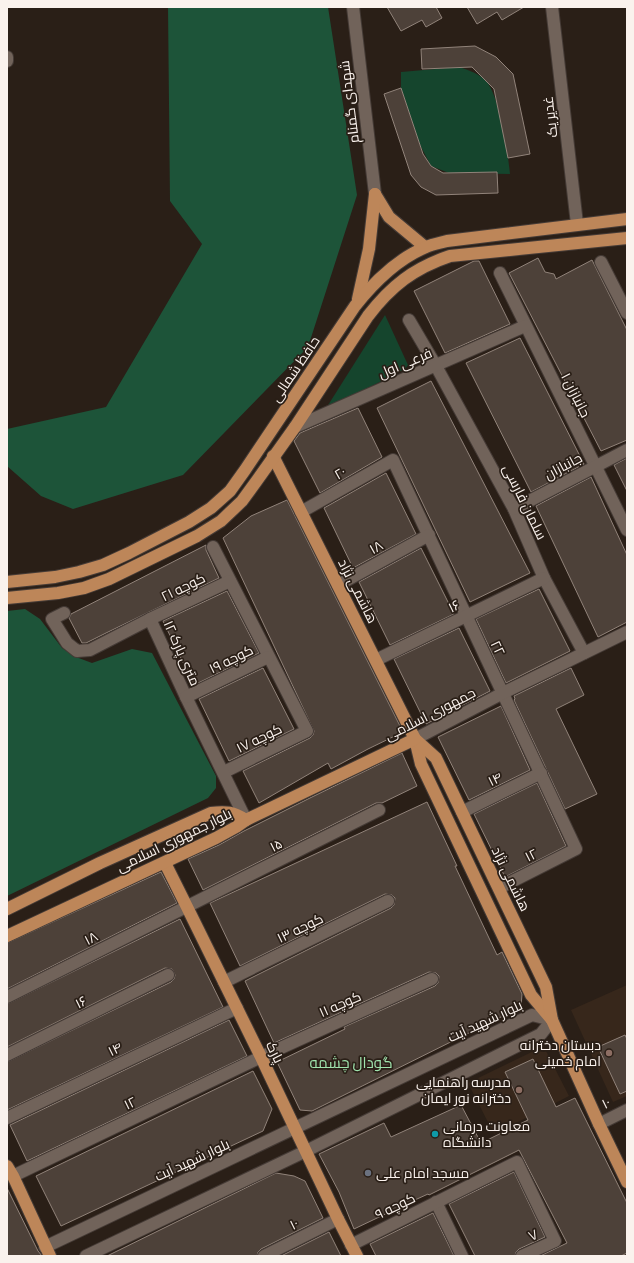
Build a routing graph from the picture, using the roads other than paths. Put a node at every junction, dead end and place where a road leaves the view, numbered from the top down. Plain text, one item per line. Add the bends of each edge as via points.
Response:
1 (354, 7) edge
2 (552, 7) edge
3 (7, 57) edge
4 (7, 61) edge
5 (375, 194) junction
6 (627, 219) edge
7 (577, 224) junction
8 (627, 238) edge
9 (425, 247) junction
10 (601, 262) dead end
11 (500, 273) dead end
12 (355, 306) junction
13 (627, 313) edge
14 (408, 320) dead end
15 (525, 326) junction
16 (436, 366) junction
17 (295, 427) junction
18 (627, 450) edge
19 (273, 456) junction
20 (393, 460) joint
21 (596, 466) junction
22 (514, 509) junction
23 (301, 512) junction
24 (627, 530) edge
25 (429, 535) junction
26 (213, 547) dead end
27 (544, 578) junction
28 (230, 581) junction
29 (7, 582) edge
30 (338, 585) junction
31 (7, 598) edge
32 (64, 613) dead end
33 (466, 616) junction
34 (150, 620) junction
35 (627, 632) edge
36 (584, 653) junction
37 (268, 658) junction
38 (376, 660) junction
39 (503, 693) junction
40 (186, 697) junction
41 (415, 739) junction
42 (224, 772) junction
43 (541, 772) junction
44 (379, 810) dead end
45 (462, 812) junction
46 (246, 820) junction
47 (576, 849) joint
48 (164, 863) junction
49 (499, 888) junction
50 (388, 901) dead end
51 (187, 907) junction
52 (7, 909) edge
53 (7, 936) edge
54 (168, 975) dead end
55 (432, 980) dead end
56 (224, 982) junction
57 (7, 997) edge
58 (236, 1008) junction
59 (552, 1020) junction
60 (7, 1055) edge
61 (260, 1057) junction
62 (627, 1110) edge
63 (7, 1118) edge
64 (599, 1124) junction
65 (295, 1128) junction
66 (306, 1152) junction
67 (624, 1169) edge
68 (10, 1171) edge
69 (627, 1182) edge
70 (436, 1202) junction
71 (338, 1219) junction
72 (555, 1242) joint
73 (351, 1245) junction
74 (47, 1251) edge
75 (86, 1256) edge
76 (264, 1256) edge
77 (356, 1256) edge
78 (462, 1256) edge
79 (522, 1256) edge

1 - 5 street, شهدای گمنام
2 - 7 street, غدیر یک
3 - 4 street
5 - 9 main road via 388,217
5 - 12 main road via 369,249
6 - 7 main road, حافظ شمالی
7 - 9 main road, حافظ شمالی via 447,240
8 - 17 main road via 470,253 432,262 396,285 381,299
9 - 12 main road, حافظ شمالی via 386,273 369,288
10 - 13 street
11 - 15 street, جانبازان ۱
12 - 29 main road, حافظ شمالی via 245,470 230,491 211,508 189,522 103,565 55,578
14 - 16 street, سلمان فارسی
15 - 16 street, فرعی اول
15 - 21 street, جانبازان ۱
16 - 17 street, فرعی اول
16 - 22 street, سلمان فارسی
17 - 19 main road
18 - 21 street, جانبازان
19 - 23 main road, هاشمی نژاد
19 - 31 main road via 242,501 221,521 198,536 129,570 84,588
20 - 23 street, ۲۰
20 - 25 street, ۲۲
21 - 22 street, جانبازان
21 - 24 street, جانبازان ۱
22 - 27 street, سلمان فارسی
23 - 30 main road, هاشمی نژاد
25 - 30 street, ۱۸
25 - 33 street, ۲۲
26 - 28 street
27 - 33 street, ۱۶
27 - 36 street, سلمان فارسی
28 - 34 street, کوچه ۲۱
28 - 37 street
30 - 38 main road, هاشمی نژاد
32 - 34 street, ۱۲ متری پارک via 52,619 66,644 77,651 90,650
33 - 38 street, ۱۶
33 - 39 street, ۲۲
34 - 40 street, ۱۲ متری پارک
35 - 36 street, جمهوری اسلامی
36 - 39 street, جمهوری اسلامی
37 - 40 street, کوچه ۱۹
37 - 42 street, کوچه ۱۷ via 307,731
38 - 41 main road, هاشمی نژاد
39 - 41 street, جمهوری اسلامی
39 - 43 street, ۲۲
40 - 42 street, ۱۲ متری پارک
41 - 45 main road, هاشمی نژاد via 436,758
41 - 46 main road, جمهوری اسلامی
41 - 59 main road, هاشمی نژاد via 421,764 532,995
42 - 46 street, ۱۲ متری پارک
43 - 45 street, ۱۴
43 - 47 street, ۲۲
44 - 51 street, ۱۵
45 - 49 main road, هاشمی نژاد
46 - 48 main road, بلوار جمهوری اسلامی
46 - 52 main road, بلوار جمهوری اسلامی via 236,814 211,813 100,863
47 - 49 street, ۱۲
48 - 51 main road, پارک
48 - 53 main road, بلوار جمهوری اسلامی
49 - 59 main road, هاشمی نژاد via 546,987
50 - 56 street, کوچه ۱۳
51 - 56 main road, پارک
51 - 57 street, ۱۸
54 - 60 street, ۱۶
55 - 61 street, کوچه ۱۱
56 - 58 main road, پارک
58 - 61 main road, پارک
58 - 63 street, ۱۴
59 - 64 main road, هاشمی نژاد
59 - 65 street, بلوار شهید آیت via 532,1015
59 - 66 street via 541,1034
61 - 65 main road, پارک
61 - 68 street, ۱۲
62 - 64 street, ۱۰
64 - 67 main road, هاشمی نژاد
65 - 66 main road, پارک
65 - 74 street, بلوار شهید آیت
66 - 71 main road, پارک
66 - 75 street
67 - 69 main road, هاشمی نژاد
68 - 74 main road
70 - 72 street, کوچه ۹ via 517,1162
70 - 73 street, کوچه ۹
70 - 78 street
71 - 73 main road, پارک
71 - 76 street, ۱۰
72 - 79 street, ۷
73 - 77 main road, پارک

